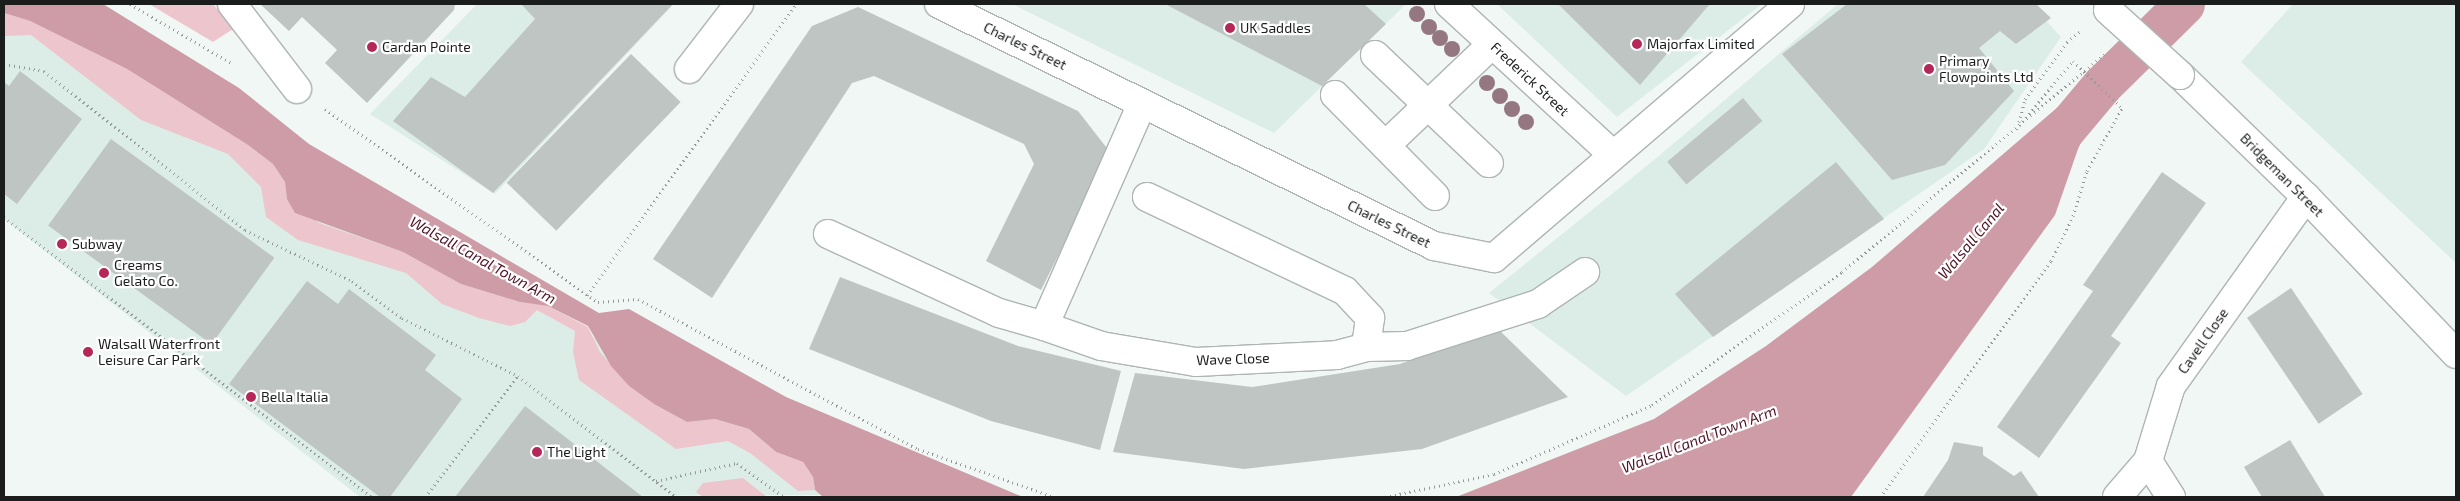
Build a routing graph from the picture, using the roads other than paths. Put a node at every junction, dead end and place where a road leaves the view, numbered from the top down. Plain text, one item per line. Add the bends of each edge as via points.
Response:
1 (232, 4) edge
2 (739, 4) edge
3 (939, 4) edge
4 (1449, 4) edge
5 (1790, 4) edge
6 (2105, 7) edge
7 (1492, 44) junction
8 (1375, 55) dead end
9 (689, 69) dead end
10 (297, 89) road end
11 (1335, 95) dead end
12 (1142, 104) junction
13 (1428, 105) junction
14 (1386, 145) junction
15 (1612, 154) junction
16 (1489, 164) dead end
17 (1435, 196) dead end
18 (1147, 197) dead end
19 (2306, 197) junction
20 (828, 234) dead end
21 (1585, 272) dead end
22 (1044, 326) junction
23 (2448, 346) edge
24 (1366, 347) junction
25 (2456, 366) edge
26 (2148, 461) junction
27 (2117, 497) edge
28 (2171, 497) edge

1 - 10 street
2 - 9 street
3 - 12 street, Charles Street
4 - 7 street, Frederick Street
5 - 15 street, Charles Street
6 - 19 street, Bridgeman Street, bridge
7 - 13 street
7 - 15 street, Frederick Street
8 - 13 street
11 - 14 street
12 - 15 street, Charles Street via 1434,246 1494,258
12 - 22 street
13 - 14 street
13 - 16 street
14 - 17 street
18 - 24 street via 1345,291 1370,318
19 - 23 street, Bridgeman Street
19 - 26 street, Cavell Close via 2171,386
20 - 22 street, Wave Close via 999,313
21 - 24 street, Wave Close via 1538,304 1407,346
22 - 24 street, Wave Close via 1101,346 1196,362 1337,355
23 - 25 street, Bridgeman Street
26 - 27 street
26 - 28 street

